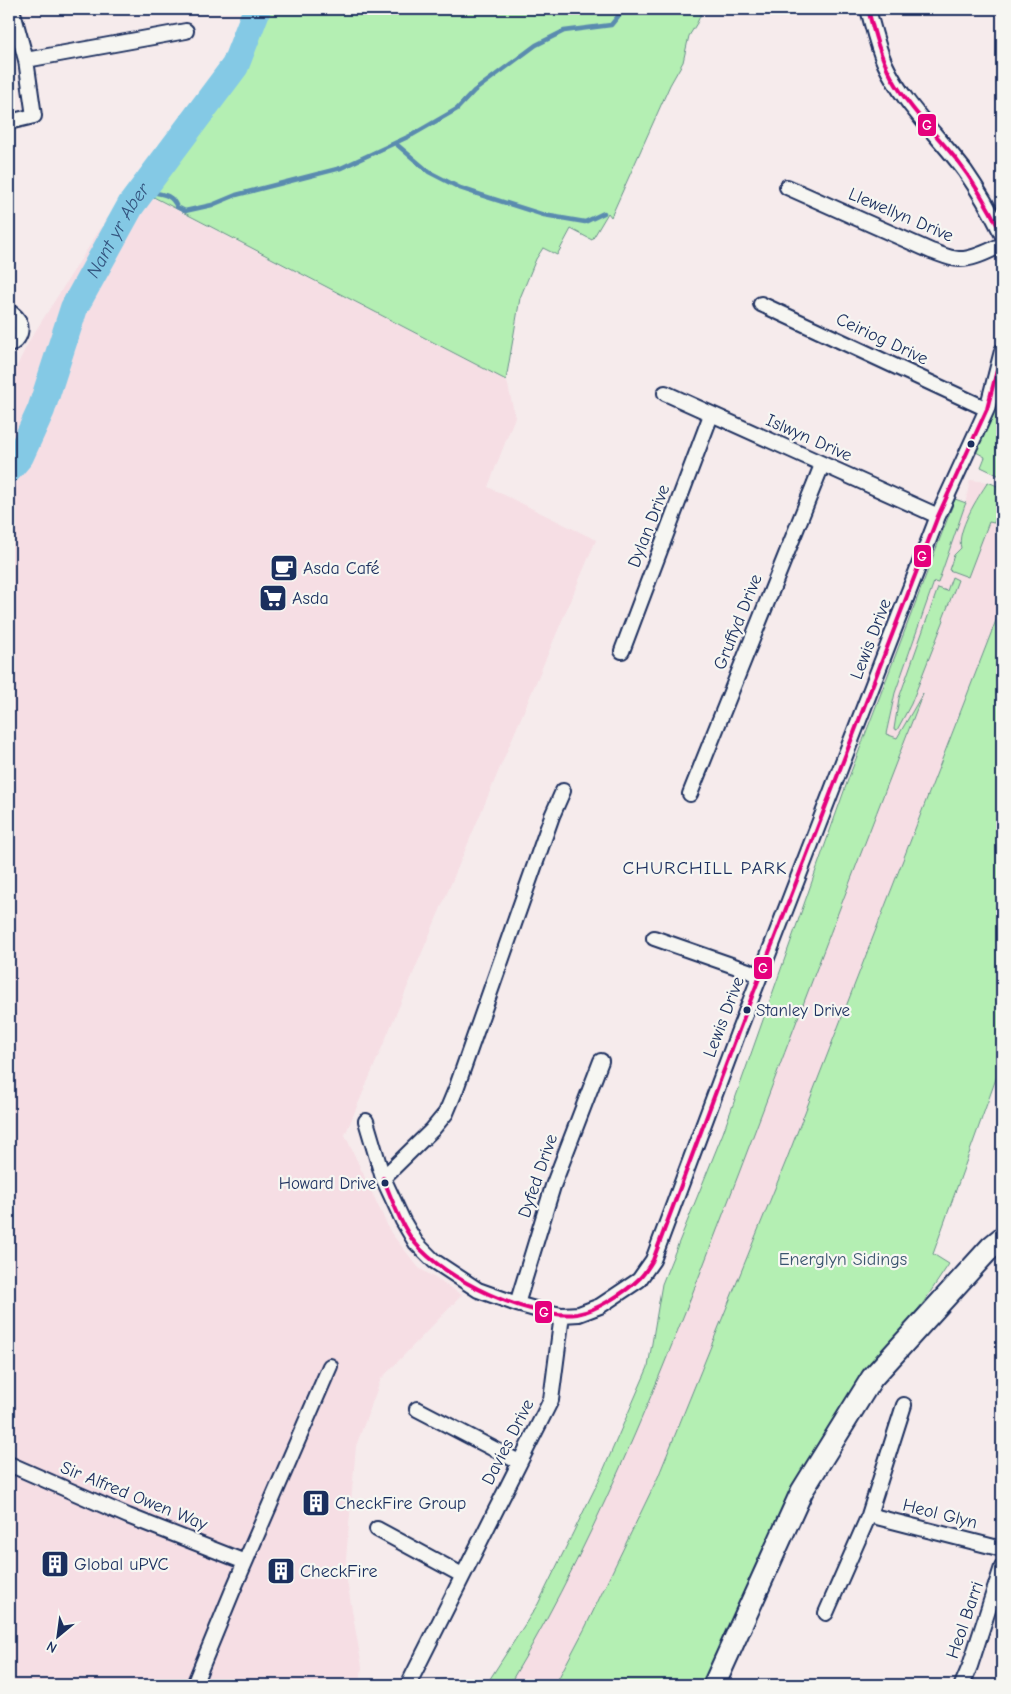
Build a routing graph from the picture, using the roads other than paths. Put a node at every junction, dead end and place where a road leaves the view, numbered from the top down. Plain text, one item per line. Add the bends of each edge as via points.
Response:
1 (12, 9) edge
2 (868, 9) edge
3 (186, 31) dead end
4 (26, 60) junction
5 (9, 122) edge
6 (787, 187) dead end
7 (1002, 234) edge
8 (1002, 245) edge
9 (762, 304) dead end
10 (9, 312) edge
11 (9, 345) edge
12 (1002, 351) edge
13 (665, 393) dead end
14 (987, 409) junction
15 (712, 415) junction
16 (822, 465) junction
17 (938, 516) junction
18 (622, 651) dead end
19 (563, 791) dead end
20 (690, 794) dead end
21 (654, 938) dead end
22 (760, 975) junction
23 (600, 1061) dead end
24 (366, 1121) dead end
25 (383, 1178) junction
26 (1002, 1238) edge
27 (516, 1304) junction
28 (562, 1315) junction
29 (330, 1366) dead end
30 (904, 1405) dead end
31 (417, 1409) dead end
32 (519, 1462) junction
33 (9, 1464) edge
34 (869, 1515) junction
35 (377, 1529) dead end
36 (1002, 1549) edge
37 (245, 1562) junction
38 (1002, 1567) edge
39 (462, 1575) junction
40 (826, 1614) dead end
41 (194, 1685) edge
42 (408, 1685) edge
43 (714, 1685) edge
44 (962, 1685) edge

1 - 4 street
2 - 7 street via 874,36 896,85 965,171
3 - 4 street
4 - 5 street via 34,116
6 - 8 street, Llewellyn Drive via 950,257 969,258
9 - 14 street, Ceiriog Drive
10 - 11 street via 16,316 21,328 19,337
12 - 14 street, Lewis Drive
13 - 15 street, Islwyn Drive
14 - 17 street, Lewis Drive
15 - 16 street, Islwyn Drive
15 - 18 street, Dylan Drive
16 - 17 street, Islwyn Drive
16 - 20 street, Gruffyd Drive
17 - 22 street, Lewis Drive
19 - 25 street via 446,1113
21 - 22 street
22 - 28 street, Lewis Drive via 653,1260 639,1280 600,1306 579,1314
23 - 27 street, Dyfed Drive via 553,1186
24 - 25 street, Lewis Drive
25 - 27 street, Lewis Drive via 402,1221 434,1262 478,1290
26 - 43 main road via 872,1378 802,1491
27 - 28 street, Lewis Drive
28 - 32 street, Davies Drive via 551,1400
29 - 37 street
30 - 34 street
31 - 32 street
32 - 39 street, Davies Drive
33 - 37 street, Sir Alfred Owen Way
34 - 36 street, Heol Glyn
34 - 40 street
35 - 39 street
37 - 41 street
38 - 44 street, Heol Barri
39 - 42 street, Davies Drive

